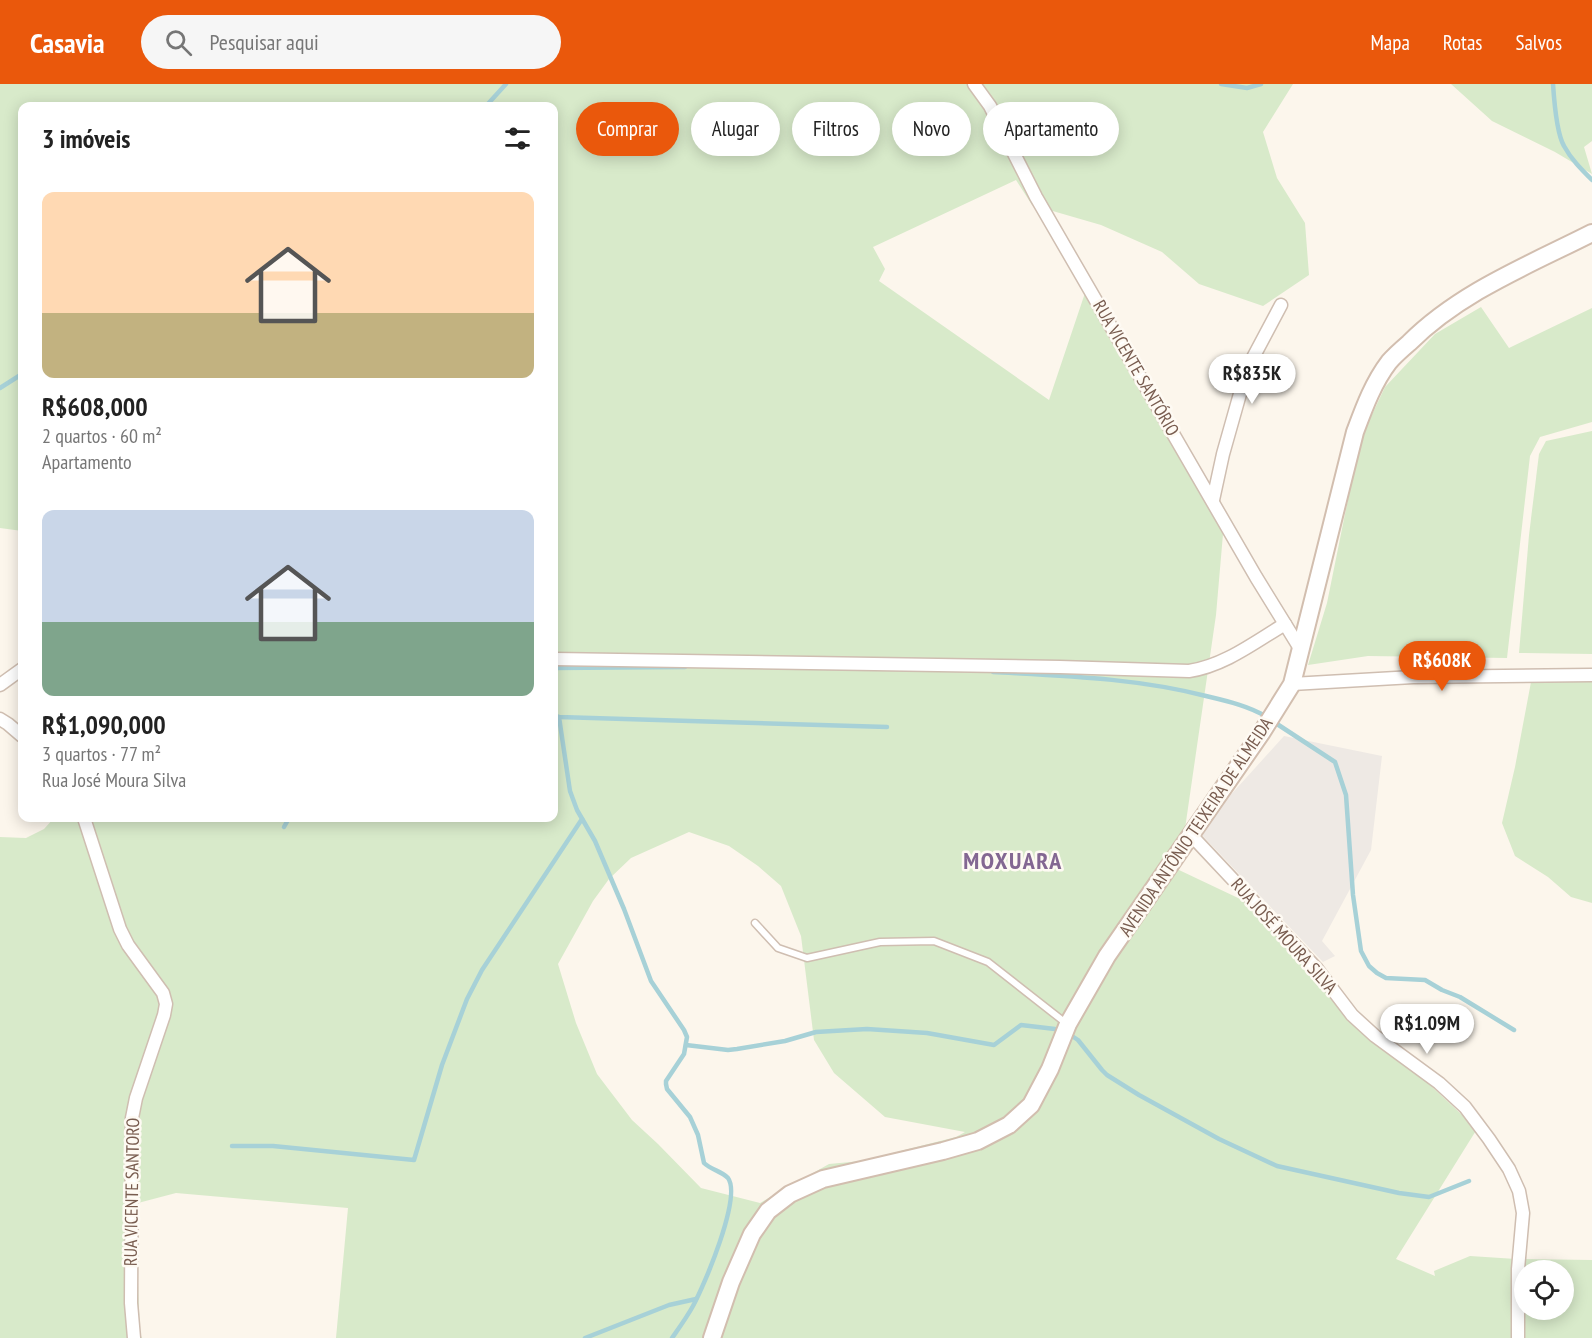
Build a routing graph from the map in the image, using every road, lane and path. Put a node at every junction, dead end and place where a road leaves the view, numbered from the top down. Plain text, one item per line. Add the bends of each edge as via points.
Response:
1 (974, 84) edge
2 (1592, 233) edge
3 (1281, 305) dead end
4 (1213, 500) junction
5 (1285, 624) junction
6 (1301, 650) junction
7 (558, 659) edge
8 (18, 672) edge
9 (1592, 675) edge
10 (1292, 684) junction
11 (0, 686) edge
12 (0, 719) edge
13 (18, 732) edge
14 (85, 822) edge
15 (1191, 835) junction
16 (755, 923) dead end
17 (1068, 1024) junction
18 (134, 1338) edge
19 (712, 1338) edge
20 (1518, 1338) edge

1 - 4 street, RUA VICENTE SANTÓRIO
2 - 6 street, AVENIDA ANTÔNIO TEIXEIRA DE ALMEIDA via 1449,308 1390,362 1368,397 1355,432
3 - 4 street via 1247,369
4 - 5 street, RUA VICENTE SANTÓRIO
5 - 6 street, RUA VICENTE SANTÓRIO
5 - 7 street via 1219,663 1189,671
6 - 10 street, AVENIDA ANTÔNIO TEIXEIRA DE ALMEIDA
8 - 11 street
9 - 10 street via 1413,677
10 - 15 street, AVENIDA ANTÔNIO TEIXEIRA DE ALMEIDA
12 - 13 street
14 - 18 street, RUA VICENTE SANTORO via 120,930 163,993 165,1004 165,1015 132,1118
15 - 17 street, AVENIDA ANTÔNIO TEIXEIRA DE ALMEIDA via 1107,956
15 - 20 street, RUA JOSÉ MOURA SILVA via 1317,969 1352,1015 1465,1107 1509,1169 1523,1213
16 - 17 lane via 778,948 807,958 880,942 934,941 988,962
17 - 19 street, AVENIDA ANTÔNIO TEIXEIRA DE ALMEIDA via 1031,1105 1009,1125 978,1141 943,1152 823,1179 790,1194 768,1211 739,1262

